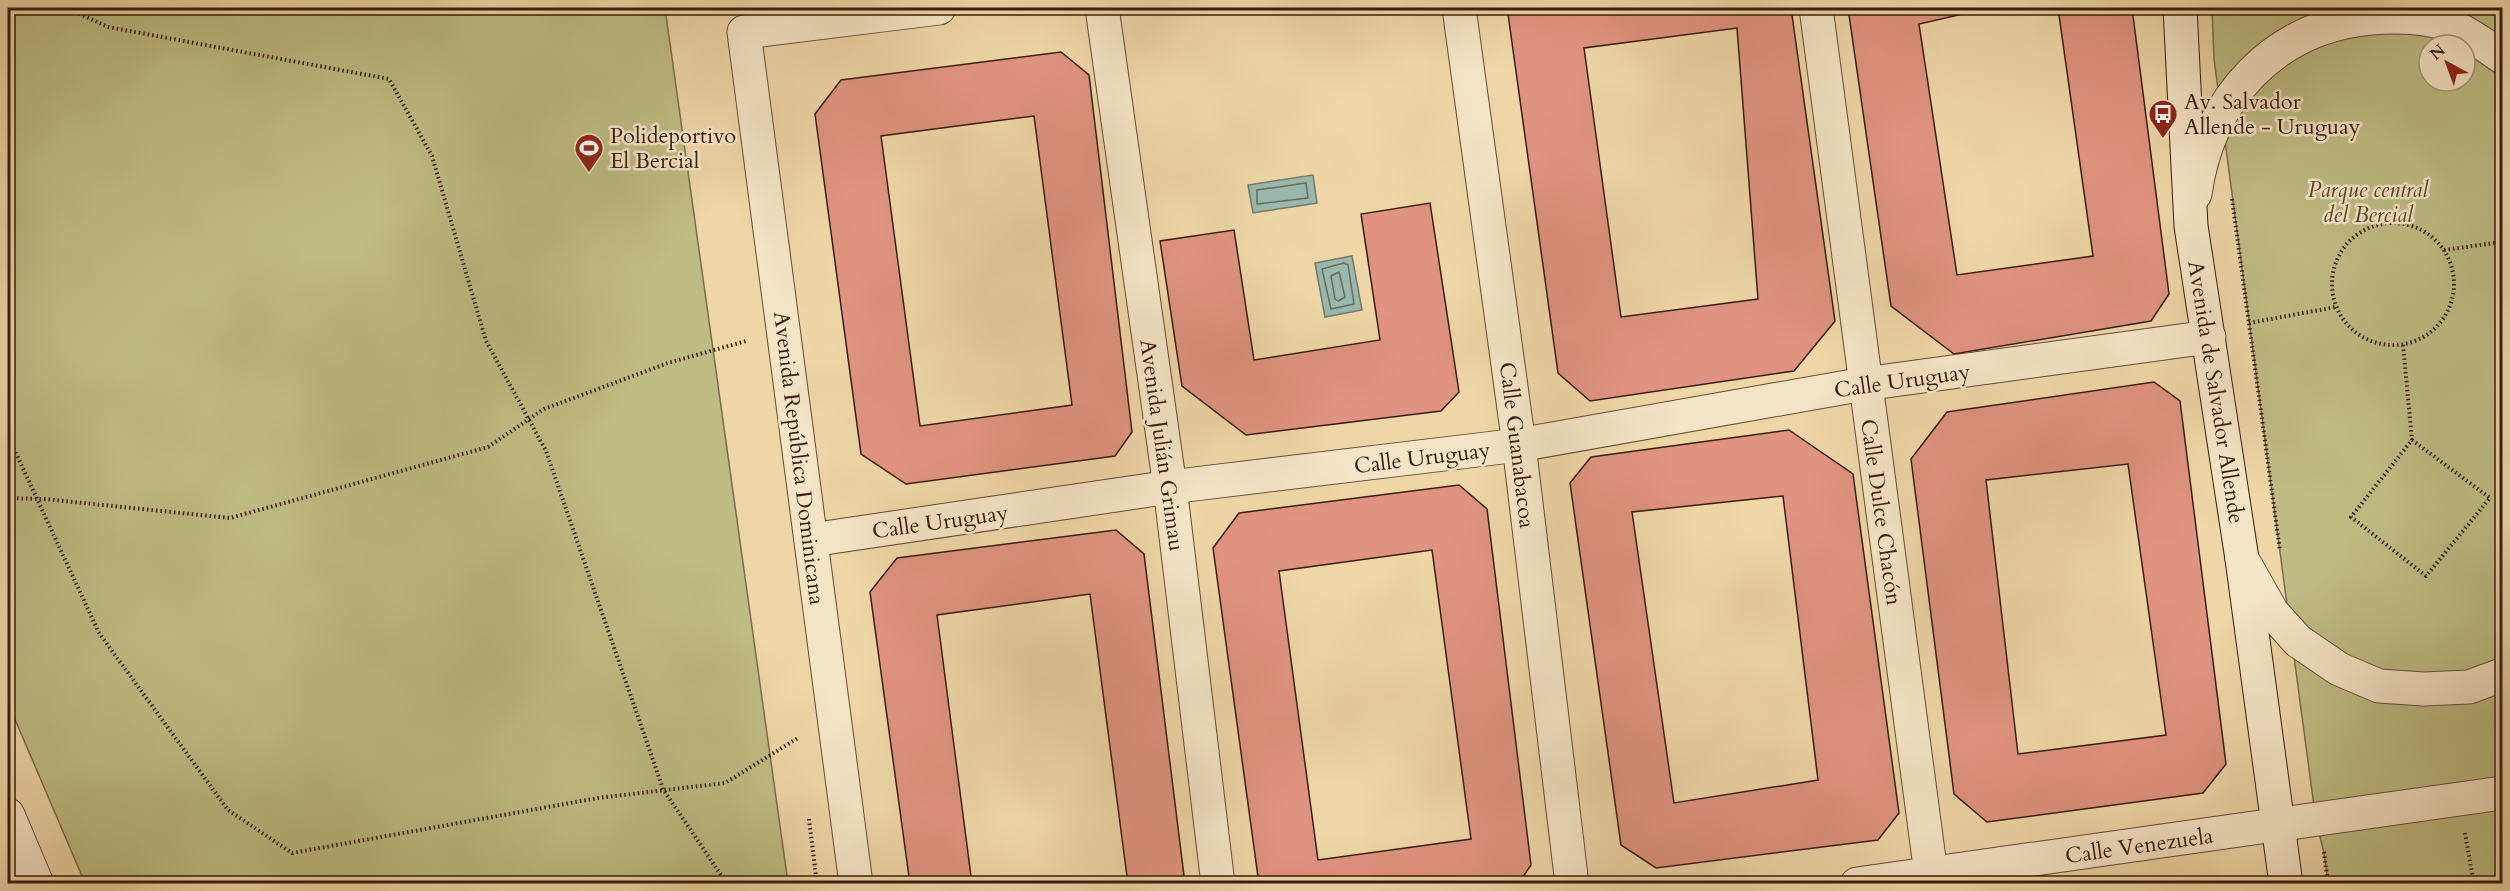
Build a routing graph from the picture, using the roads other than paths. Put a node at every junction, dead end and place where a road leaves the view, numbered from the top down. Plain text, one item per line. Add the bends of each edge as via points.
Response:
1 (939, 8) edge
2 (1102, 8) edge
3 (1458, 8) edge
4 (1816, 8) edge
5 (2180, 8) edge
6 (2502, 57) edge
7 (2191, 226) junction
8 (2209, 337) junction
9 (1864, 384) junction
10 (1518, 445) junction
11 (1170, 487) junction
12 (811, 540) junction
13 (2242, 559) junction
14 (2502, 675) edge
15 (2502, 793) edge
16 (8, 815) edge
17 (2278, 826) junction
18 (1931, 874) junction
19 (37, 884) edge
20 (856, 884) edge
21 (1218, 884) edge
22 (1572, 884) edge
23 (1857, 884) edge
24 (2286, 884) edge

1 - 12 street, Avenida República Dominicana via 744,32
2 - 11 street, Avenida Julián Grimau
3 - 10 street, Calle Guanabacoa
4 - 9 street, Calle Dulce Chacón
5 - 7 street, Avenida de Salvador Allende
6 - 7 street, Avenida de Salvador Allende via 2451,26 2390,16 2321,29 2287,43 2233,94 2215,125 2201,158
7 - 8 street, Avenida de Salvador Allende
8 - 9 street, Calle Uruguay
8 - 13 street, Avenida de Salvador Allende
9 - 10 street, Calle Uruguay
9 - 18 street, Calle Dulce Chacón
10 - 11 street, Calle Uruguay
10 - 22 street, Calle Guanabacoa
11 - 12 street, Calle Uruguay
11 - 21 street, Avenida Julián Grimau
12 - 20 street, Avenida República Dominicana
13 - 14 street, Avenida de Salvador Allende via 2278,619 2298,641 2339,669 2379,686 2424,689 2469,687
13 - 17 street, Avenida de Salvador Allende
15 - 17 street
16 - 19 street
17 - 18 street, Calle Venezuela
17 - 24 street, Avenida de Salvador Allende
18 - 23 street, Calle Venezuela

